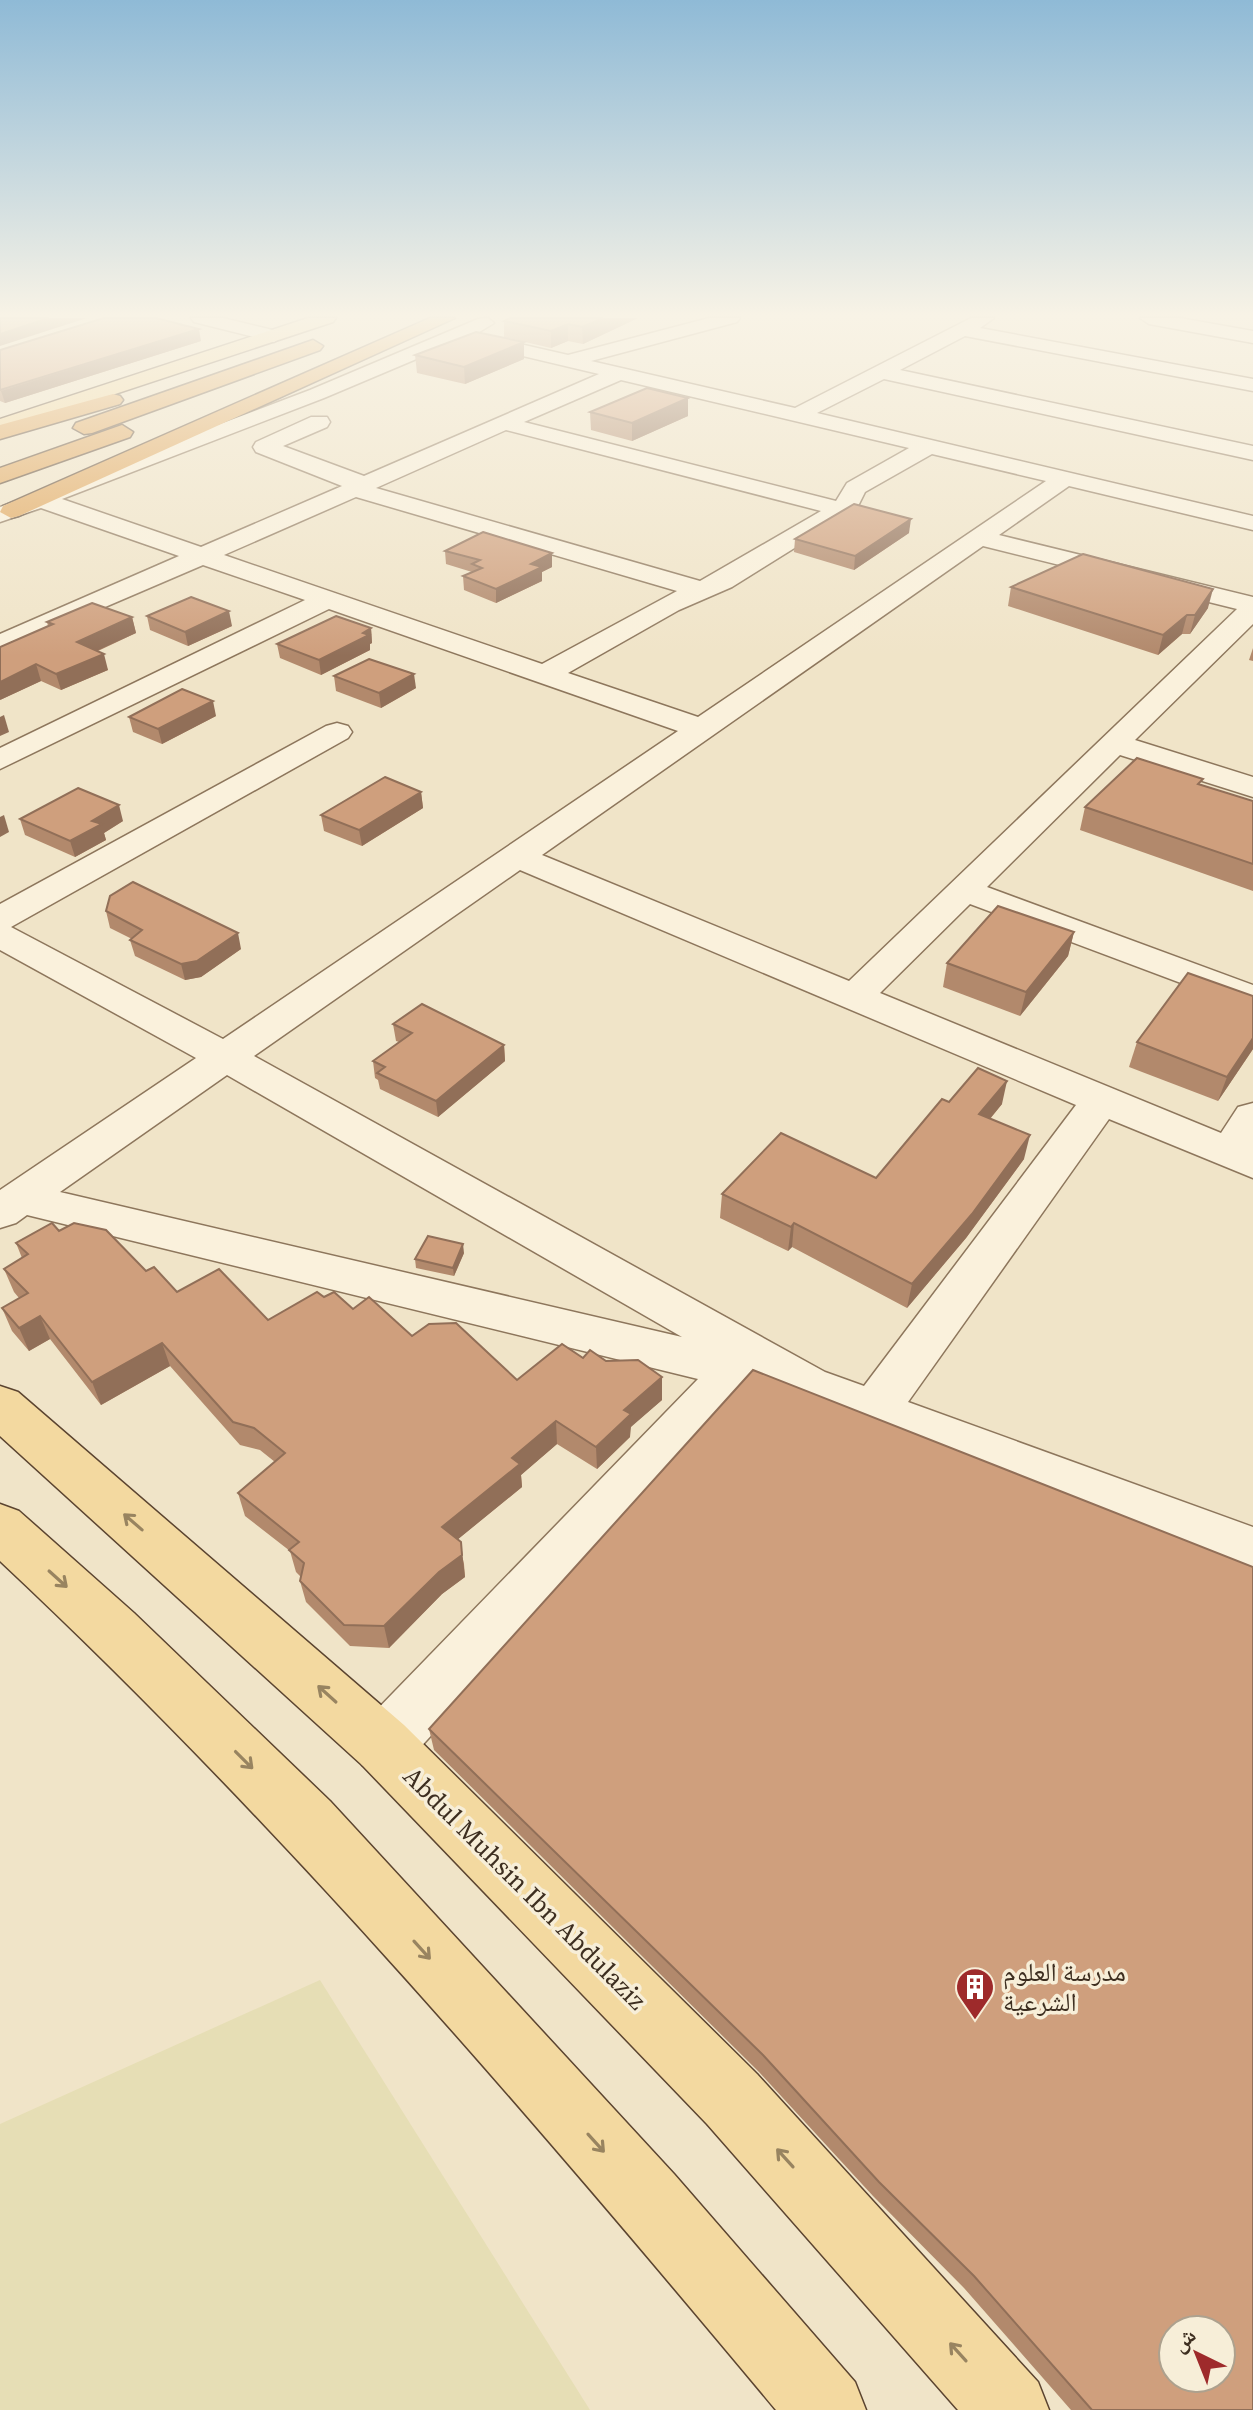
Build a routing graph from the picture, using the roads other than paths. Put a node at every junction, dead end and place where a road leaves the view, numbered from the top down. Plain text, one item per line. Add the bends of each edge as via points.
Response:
1 (69, 430) edge
2 (127, 430) edge
3 (203, 430) edge
4 (222, 430) edge
5 (301, 430) edge
6 (485, 430) edge
7 (531, 430) edge
8 (864, 430) edge
9 (1155, 430) edge
10 (930, 446) junction
11 (1251, 451) edge
12 (0, 457) edge
13 (1226, 470) dead end
14 (0, 476) edge
15 (1066, 478) junction
16 (358, 486) junction
17 (1204, 488) dead end
18 (41, 500) junction
19 (1182, 506) junction
20 (841, 509) junction
21 (6, 513) edge
22 (1253, 523) edge
23 (980, 538) junction
24 (205, 557) junction
25 (701, 590) junction
26 (328, 599) junction
27 (1251, 612) edge
28 (0, 644) edge
29 (545, 674) junction
30 (702, 729) junction
31 (337, 732) dead end
32 (1115, 744) junction
33 (0, 760) edge
34 (1253, 787) edge
35 (516, 856) junction
36 (964, 890) junction
37 (0, 919) edge
38 (0, 935) edge
39 (854, 997) junction
40 (1253, 998) edge
41 (225, 1057) junction
42 (1100, 1101) junction
43 (1253, 1117) edge
44 (1241, 1158) edge
45 (10, 1205) edge
46 (738, 1369) junction
47 (808, 1386) junction
48 (0, 1406) edge
49 (875, 1410) junction
50 (0, 1527) edge
51 (1253, 1550) edge
52 (383, 1745) junction
53 (827, 2410) edge
54 (1010, 2410) edge

1 - 12 highway
2 - 14 highway
3 - 21 highway
4 - 18 street
5 - 16 street via 264,447
6 - 16 street
7 - 20 street
8 - 10 street
9 - 11 street
10 - 15 street
10 - 20 street via 855,488
11 - 13 street
15 - 19 street
15 - 23 street
16 - 24 street
16 - 25 street
17 - 19 street
18 - 21 street
18 - 24 street
19 - 22 street
20 - 25 street
23 - 27 street
23 - 30 street
24 - 26 street
24 - 28 street
25 - 29 street
26 - 29 street
26 - 33 street
27 - 32 street
29 - 30 street
30 - 35 street
31 - 37 street
32 - 34 street
32 - 36 street
35 - 39 street
35 - 41 street
36 - 39 street
36 - 40 street
38 - 41 street
39 - 42 street
41 - 45 street
41 - 47 street
42 - 44 street
42 - 49 street
43 - 44 street
45 - 46 street
46 - 47 street
46 - 52 street
47 - 49 street
52 -> 48 main road, Abdul Muhsin Ibn Abdulaziz
49 - 51 street
50 -> 53 main road via 114,1631 308,1823 648,2200
54 -> 52 main road, Abdul Muhsin Ibn Abdulaziz via 732,2099

